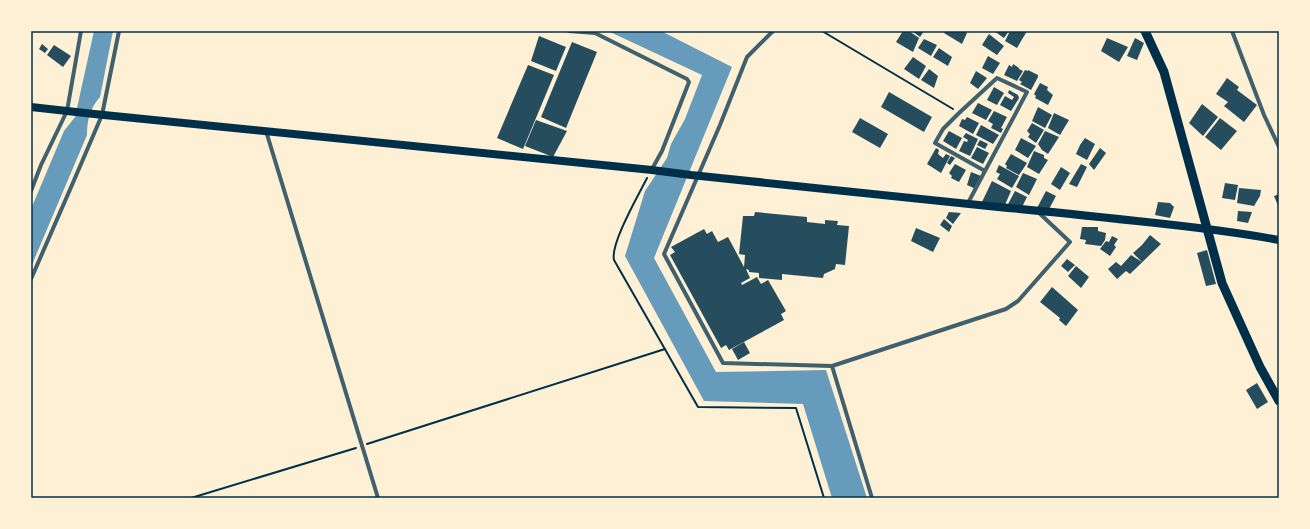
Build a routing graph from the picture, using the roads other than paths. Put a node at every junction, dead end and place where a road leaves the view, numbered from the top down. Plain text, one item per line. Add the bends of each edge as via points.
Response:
1 (81, 31) edge
2 (120, 31) edge
3 (569, 31) edge
4 (773, 31) edge
5 (1145, 31) edge
6 (1232, 31) edge
7 (31, 106) edge
8 (70, 111) junction
9 (98, 114) junction
10 (266, 131) junction
11 (1279, 147) edge
12 (655, 171) junction
13 (985, 171) junction
14 (694, 175) junction
15 (31, 191) edge
16 (968, 204) junction
17 (1035, 210) junction
18 (1206, 228) junction
19 (1279, 240) edge
20 (31, 279) edge
21 (832, 366) junction
22 (1279, 400) edge
23 (378, 498) edge
24 (872, 498) edge

1 - 8 street
2 - 9 street
3 - 12 street via 595,33 689,82
4 - 14 street via 747,57 720,125
5 - 18 main road via 1164,72
6 - 11 street
7 - 8 main road
8 - 9 main road
8 - 15 street via 41,165
9 - 10 main road
9 - 20 street via 72,185
10 - 12 main road
10 - 23 street
12 - 14 main road
13 - 13 street via 1027,92 997,78 943,129 935,143
13 - 16 street
14 - 16 main road
14 - 21 street via 664,254 723,363
16 - 17 main road
17 - 18 main road
17 - 21 street via 1070,242 1018,301 1006,309
18 - 19 main road
18 - 22 main road via 1222,283 1260,367
21 - 24 street

